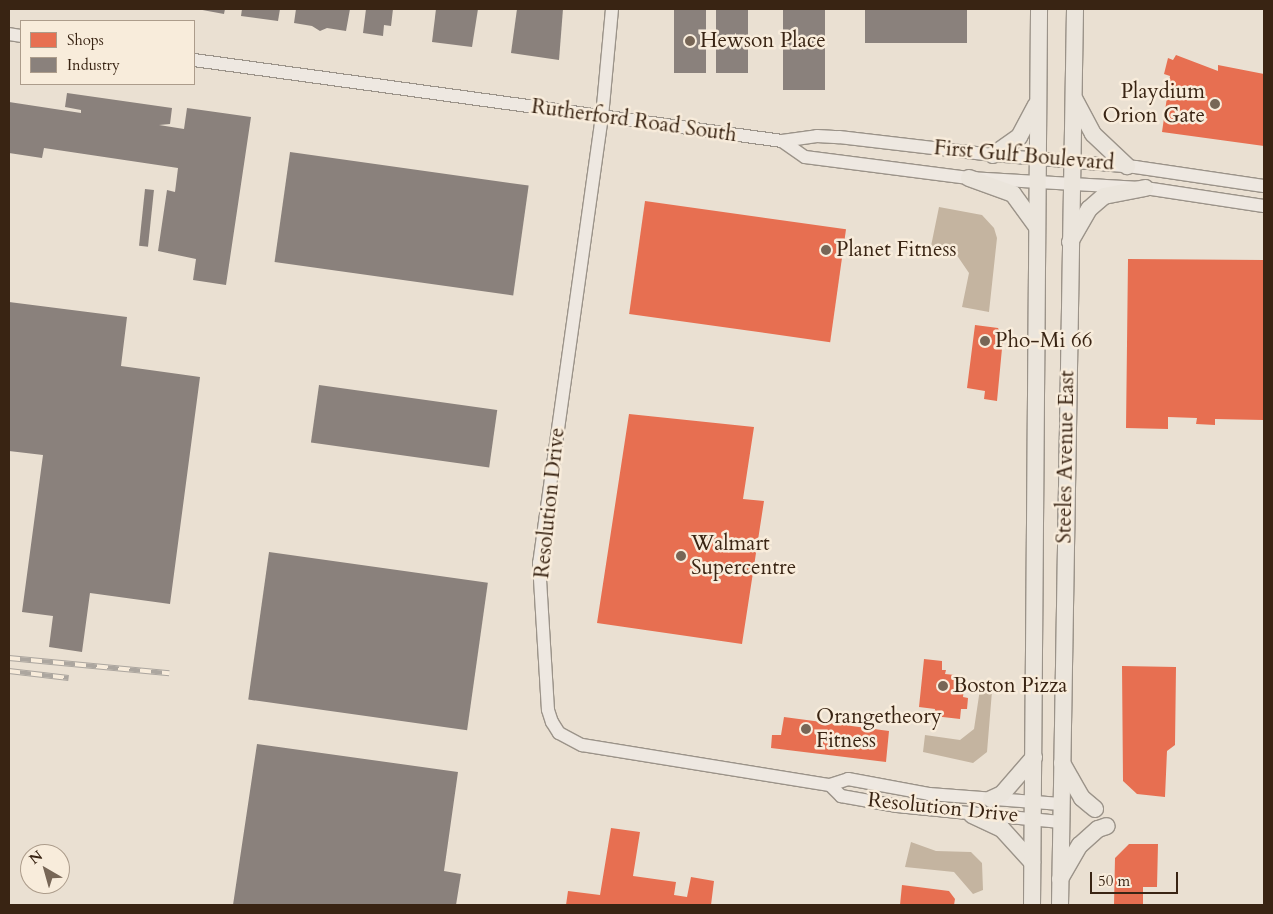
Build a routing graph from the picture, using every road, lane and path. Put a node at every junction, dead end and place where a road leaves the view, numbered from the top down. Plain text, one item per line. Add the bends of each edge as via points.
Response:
1 (612, 9) edge
2 (1039, 9) edge
3 (1075, 9) edge
4 (195, 60) edge
5 (1074, 99) junction
6 (1038, 103) junction
7 (602, 116) junction
8 (782, 141) junction
9 (994, 156) junction
10 (1037, 160) junction
11 (1071, 160) junction
12 (1127, 166) junction
13 (969, 178) junction
14 (1037, 182) junction
15 (1070, 183) junction
16 (1264, 186) edge
17 (1145, 188) junction
18 (1264, 206) edge
19 (1036, 226) junction
20 (1068, 244) junction
21 (1034, 757) junction
22 (1061, 761) junction
23 (830, 785) junction
24 (990, 799) junction
25 (1061, 804) junction
26 (1095, 809) dead end
27 (1033, 811) junction
28 (972, 815) junction
29 (1060, 822) junction
30 (1107, 826) dead end
31 (1032, 862) junction
32 (1060, 879) junction
33 (1032, 905) edge
34 (1060, 905) edge

1 - 7 street, Resolution Drive
2 - 6 main road, Steeles Avenue East
3 - 5 main road, Steeles Avenue East
4 - 7 street, Rutherford Road South
5 - 11 main road, Steeles Avenue East
5 - 12 main road via 1092,134
6 - 9 main road via 1019,137
6 - 10 main road, Steeles Avenue East
7 - 8 street, Rutherford Road South
7 - 23 street, Resolution Drive via 539,563 552,722 559,733 582,745
8 - 9 street, First Gulf Boulevard via 817,136 839,137
8 - 13 street, Rutherford Road South via 805,157
9 - 10 street, First Gulf Boulevard
10 - 11 street, First Gulf Boulevard
10 - 14 main road, Steeles Avenue East
11 - 12 street, First Gulf Boulevard
11 - 15 main road, Steeles Avenue East
12 - 16 street, First Gulf Boulevard
13 - 14 street, Rutherford Road South
13 - 19 main road via 1013,194
14 - 15 street, Rutherford Road South
14 - 19 main road, Steeles Avenue East
15 - 17 street, First Gulf Boulevard
15 - 20 main road, Steeles Avenue East
17 - 18 street, First Gulf Boulevard
17 - 20 main road via 1104,196 1089,209
19 - 21 main road, Steeles Avenue East
20 - 22 main road, Steeles Avenue East
21 - 24 main road via 1002,794
21 - 27 main road, Steeles Avenue East
22 - 25 main road, Steeles Avenue East
22 - 26 main road via 1082,798
23 - 24 street, Resolution Drive via 848,779 930,794
23 - 28 street, Resolution Drive via 841,796
24 - 27 street, Resolution Drive
25 - 27 street, Resolution Drive
25 - 29 main road, Steeles Avenue East
27 - 28 street, Resolution Drive
27 - 29 street, Resolution Drive
27 - 31 main road, Steeles Avenue East
28 - 31 main road via 1002,829
29 - 32 main road, Steeles Avenue East
30 - 32 main road via 1098,829 1080,845
31 - 33 main road, Steeles Avenue East
32 - 34 main road, Steeles Avenue East

